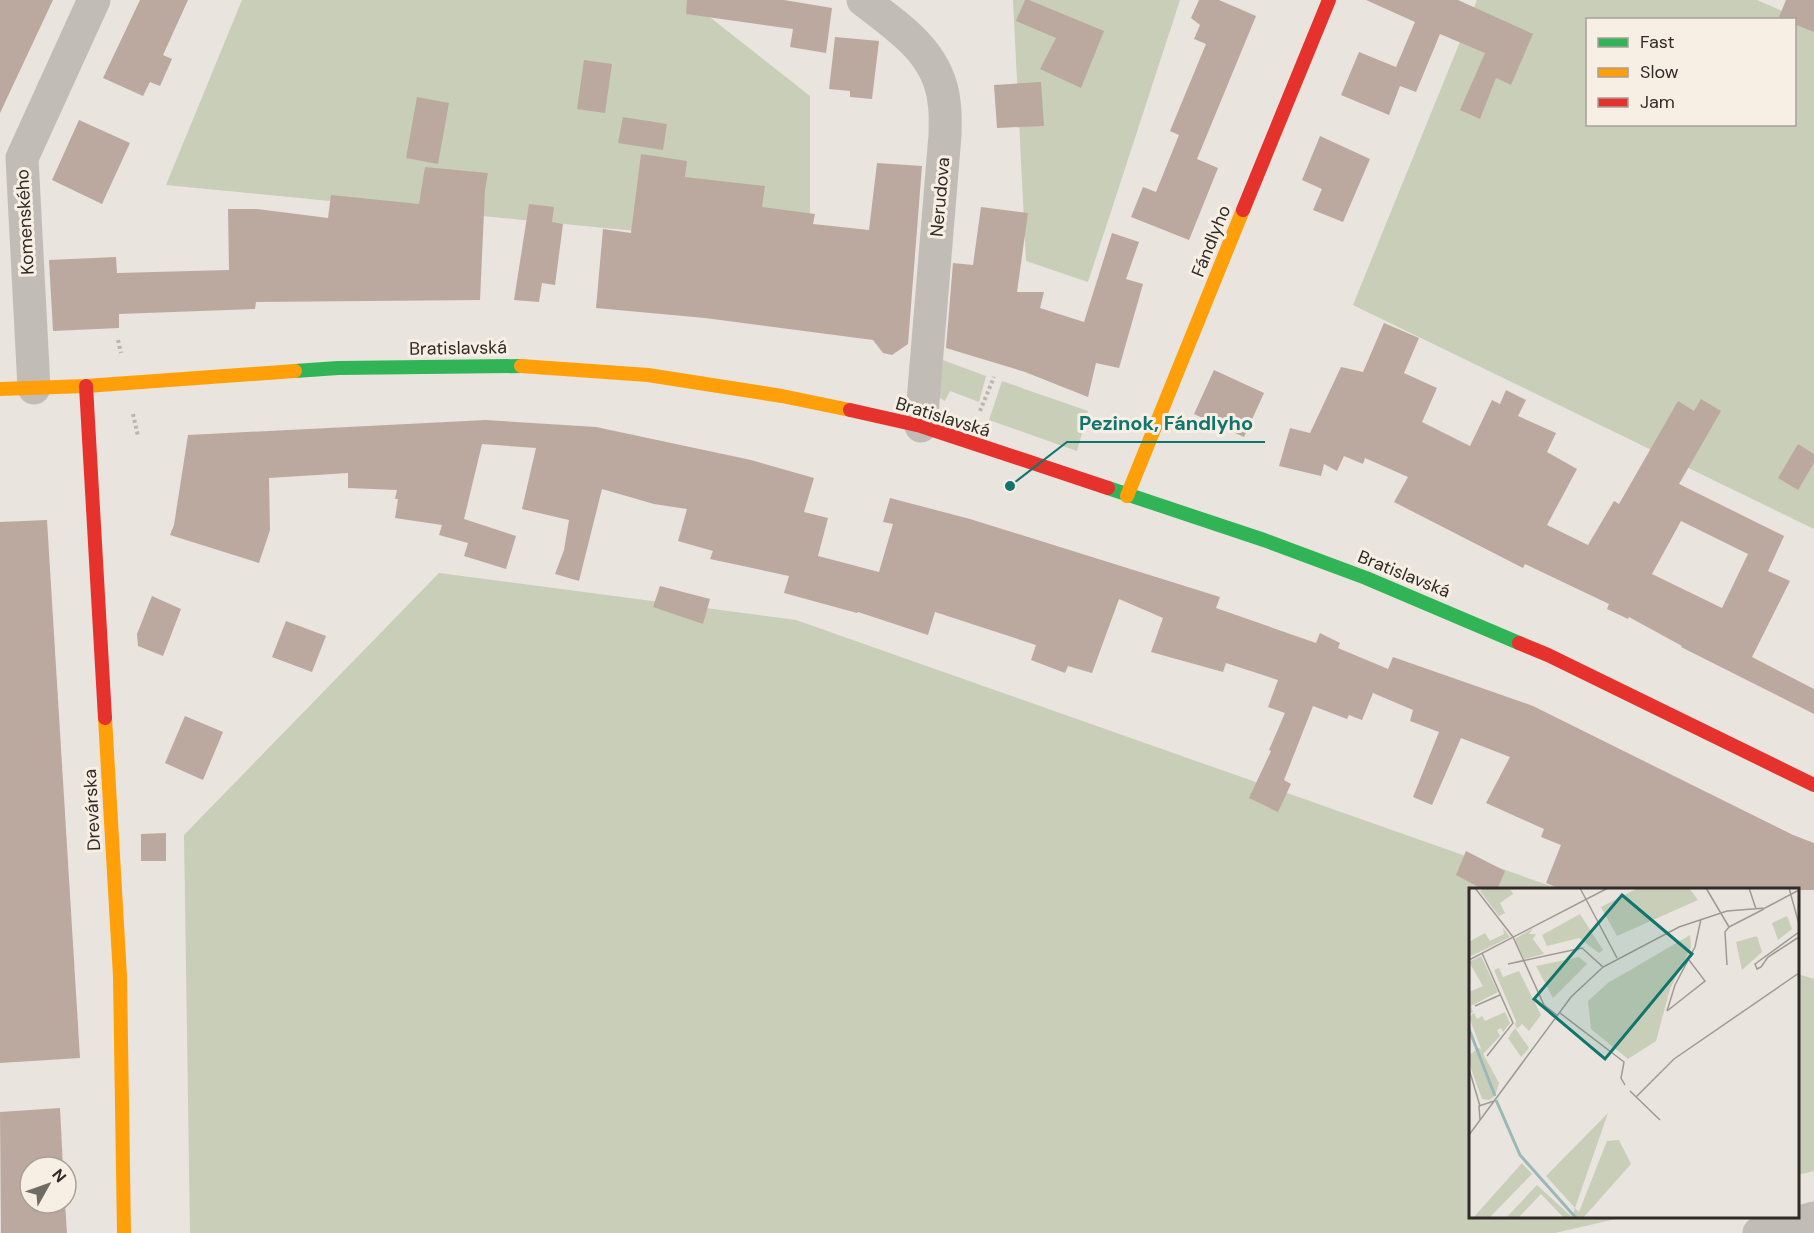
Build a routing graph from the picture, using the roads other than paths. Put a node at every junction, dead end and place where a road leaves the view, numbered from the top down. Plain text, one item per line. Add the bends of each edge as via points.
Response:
1 (94, 0) edge
2 (863, 0) edge
3 (1329, 0) edge
4 (86, 386) junction
5 (0, 388) edge
6 (34, 388) junction
7 (921, 426) junction
8 (1127, 496) junction
9 (1814, 785) edge
10 (1814, 1218) edge
11 (124, 1233) edge
12 (1760, 1233) edge

1 - 6 street, Komenského via 22,158
2 - 7 street, Nerudova via 925,52 934,64 945,103
3 - 8 main road, Fándlyho
4 - 6 main road, Bratislavská
4 - 7 main road, Bratislavská via 338,368 529,366 648,375 782,396
4 - 11 main road, Drevárska via 120,976
5 - 6 main road, Bratislavská
7 - 8 main road, Bratislavská
8 - 9 main road, Bratislavská via 1264,540 1463,618 1548,655
10 - 12 street

